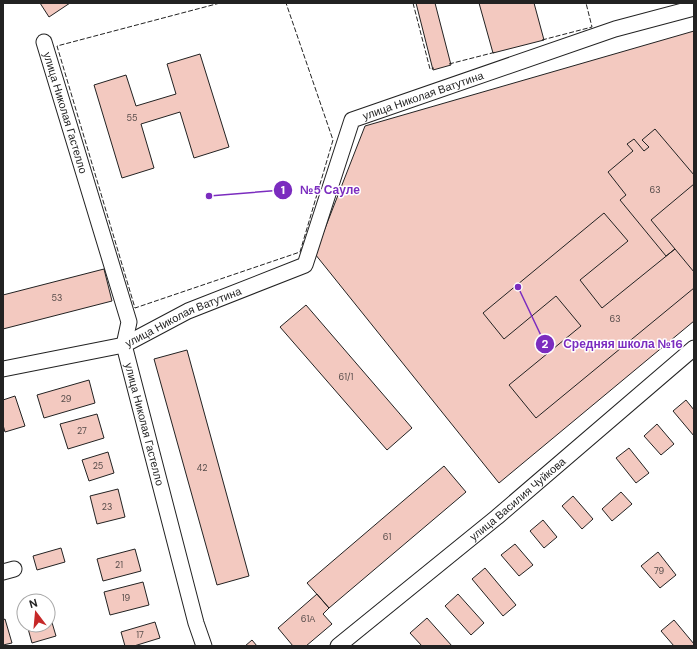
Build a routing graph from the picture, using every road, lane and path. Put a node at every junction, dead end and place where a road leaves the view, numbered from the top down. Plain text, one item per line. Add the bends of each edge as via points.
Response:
1 (694, 8) edge
2 (44, 42) dead end
3 (124, 345) junction
4 (694, 348) edge
5 (3, 369) edge
6 (204, 646) edge
7 (338, 646) edge

1 - 3 street, улица Николая Ватутина via 615,29 352,120 305,265 188,311
2 - 3 street, улица Николая Гастелло via 129,322
3 - 5 street, улица Николая Ватутина
3 - 6 street, улица Николая Гастелло
4 - 7 street, улица Василия Чуйкова via 497,517

